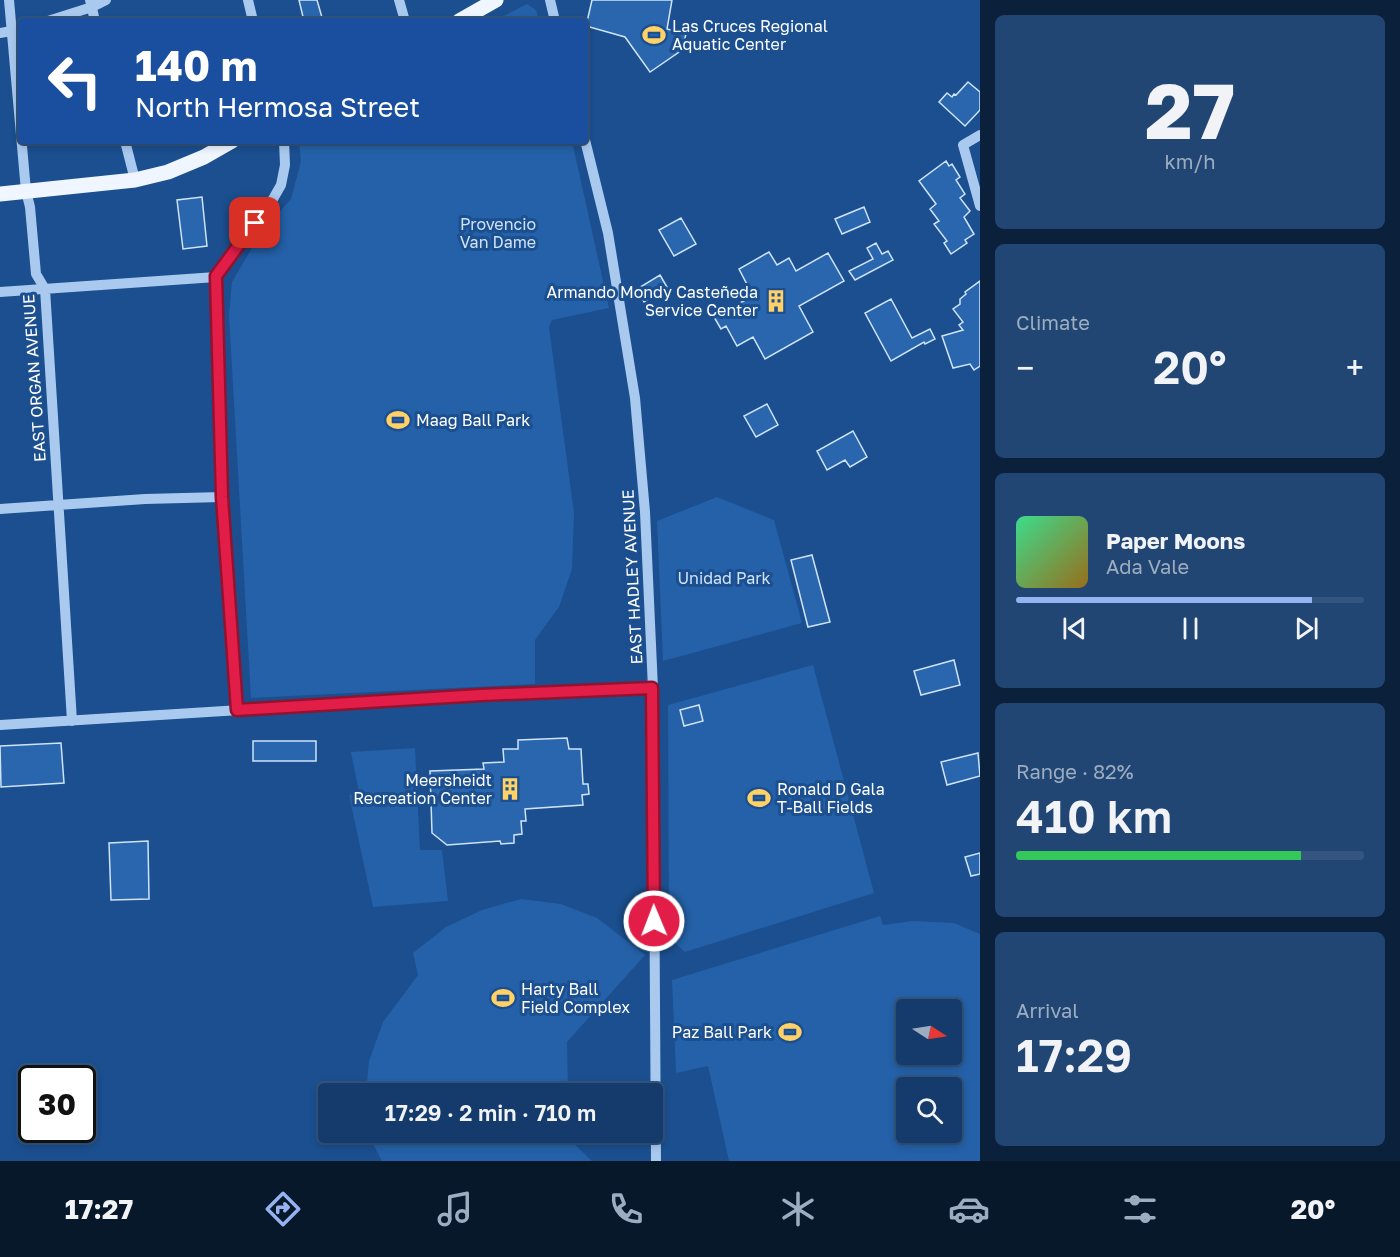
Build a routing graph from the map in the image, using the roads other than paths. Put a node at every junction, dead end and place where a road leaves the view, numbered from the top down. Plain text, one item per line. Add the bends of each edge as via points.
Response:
1 (9, 0) edge
2 (106, 0) edge
3 (248, 0) edge
4 (399, 0) edge
5 (496, 0) edge
6 (550, 0) edge
7 (91, 4) edge
8 (56, 18) edge
9 (252, 18) edge
10 (404, 18) edge
11 (464, 18) edge
12 (554, 18) edge
13 (17, 31) edge
14 (0, 33) edge
15 (18, 49) edge
16 (980, 135) edge
17 (23, 144) edge
18 (126, 144) edge
19 (227, 144) edge
20 (284, 144) edge
21 (586, 144) edge
22 (135, 180) junction
23 (26, 191) junction
24 (0, 194) edge
25 (980, 206) edge
26 (216, 276) junction
27 (45, 289) junction
28 (0, 292) edge
29 (222, 497) junction
30 (57, 504) junction
31 (0, 509) edge
32 (652, 688) junction
33 (237, 710) junction
34 (72, 721) junction
35 (0, 725) edge
36 (656, 1161) edge

1 - 13 street, EAST ORGAN AVENUE
2 - 7 street
3 - 9 street
4 - 10 street
5 - 11 main road
6 - 12 street
7 - 8 street
13 - 14 street
13 - 15 street, EAST ORGAN AVENUE
16 - 25 street via 963,145
17 - 23 street, EAST ORGAN AVENUE
18 - 22 street
19 - 22 main road via 177,168
20 - 26 street via 281,185
21 - 32 street, EAST HADLEY AVENUE via 608,233 635,398 645,512
22 - 23 main road
23 - 24 main road
23 - 27 street, EAST ORGAN AVENUE via 36,274
26 - 27 street
26 - 29 street
27 - 28 street
27 - 30 street, EAST ORGAN AVENUE
29 - 30 street
29 - 33 street
30 - 31 street
30 - 34 street, EAST ORGAN AVENUE
32 - 33 street
32 - 36 street, EAST HADLEY AVENUE
33 - 34 street
34 - 35 street

